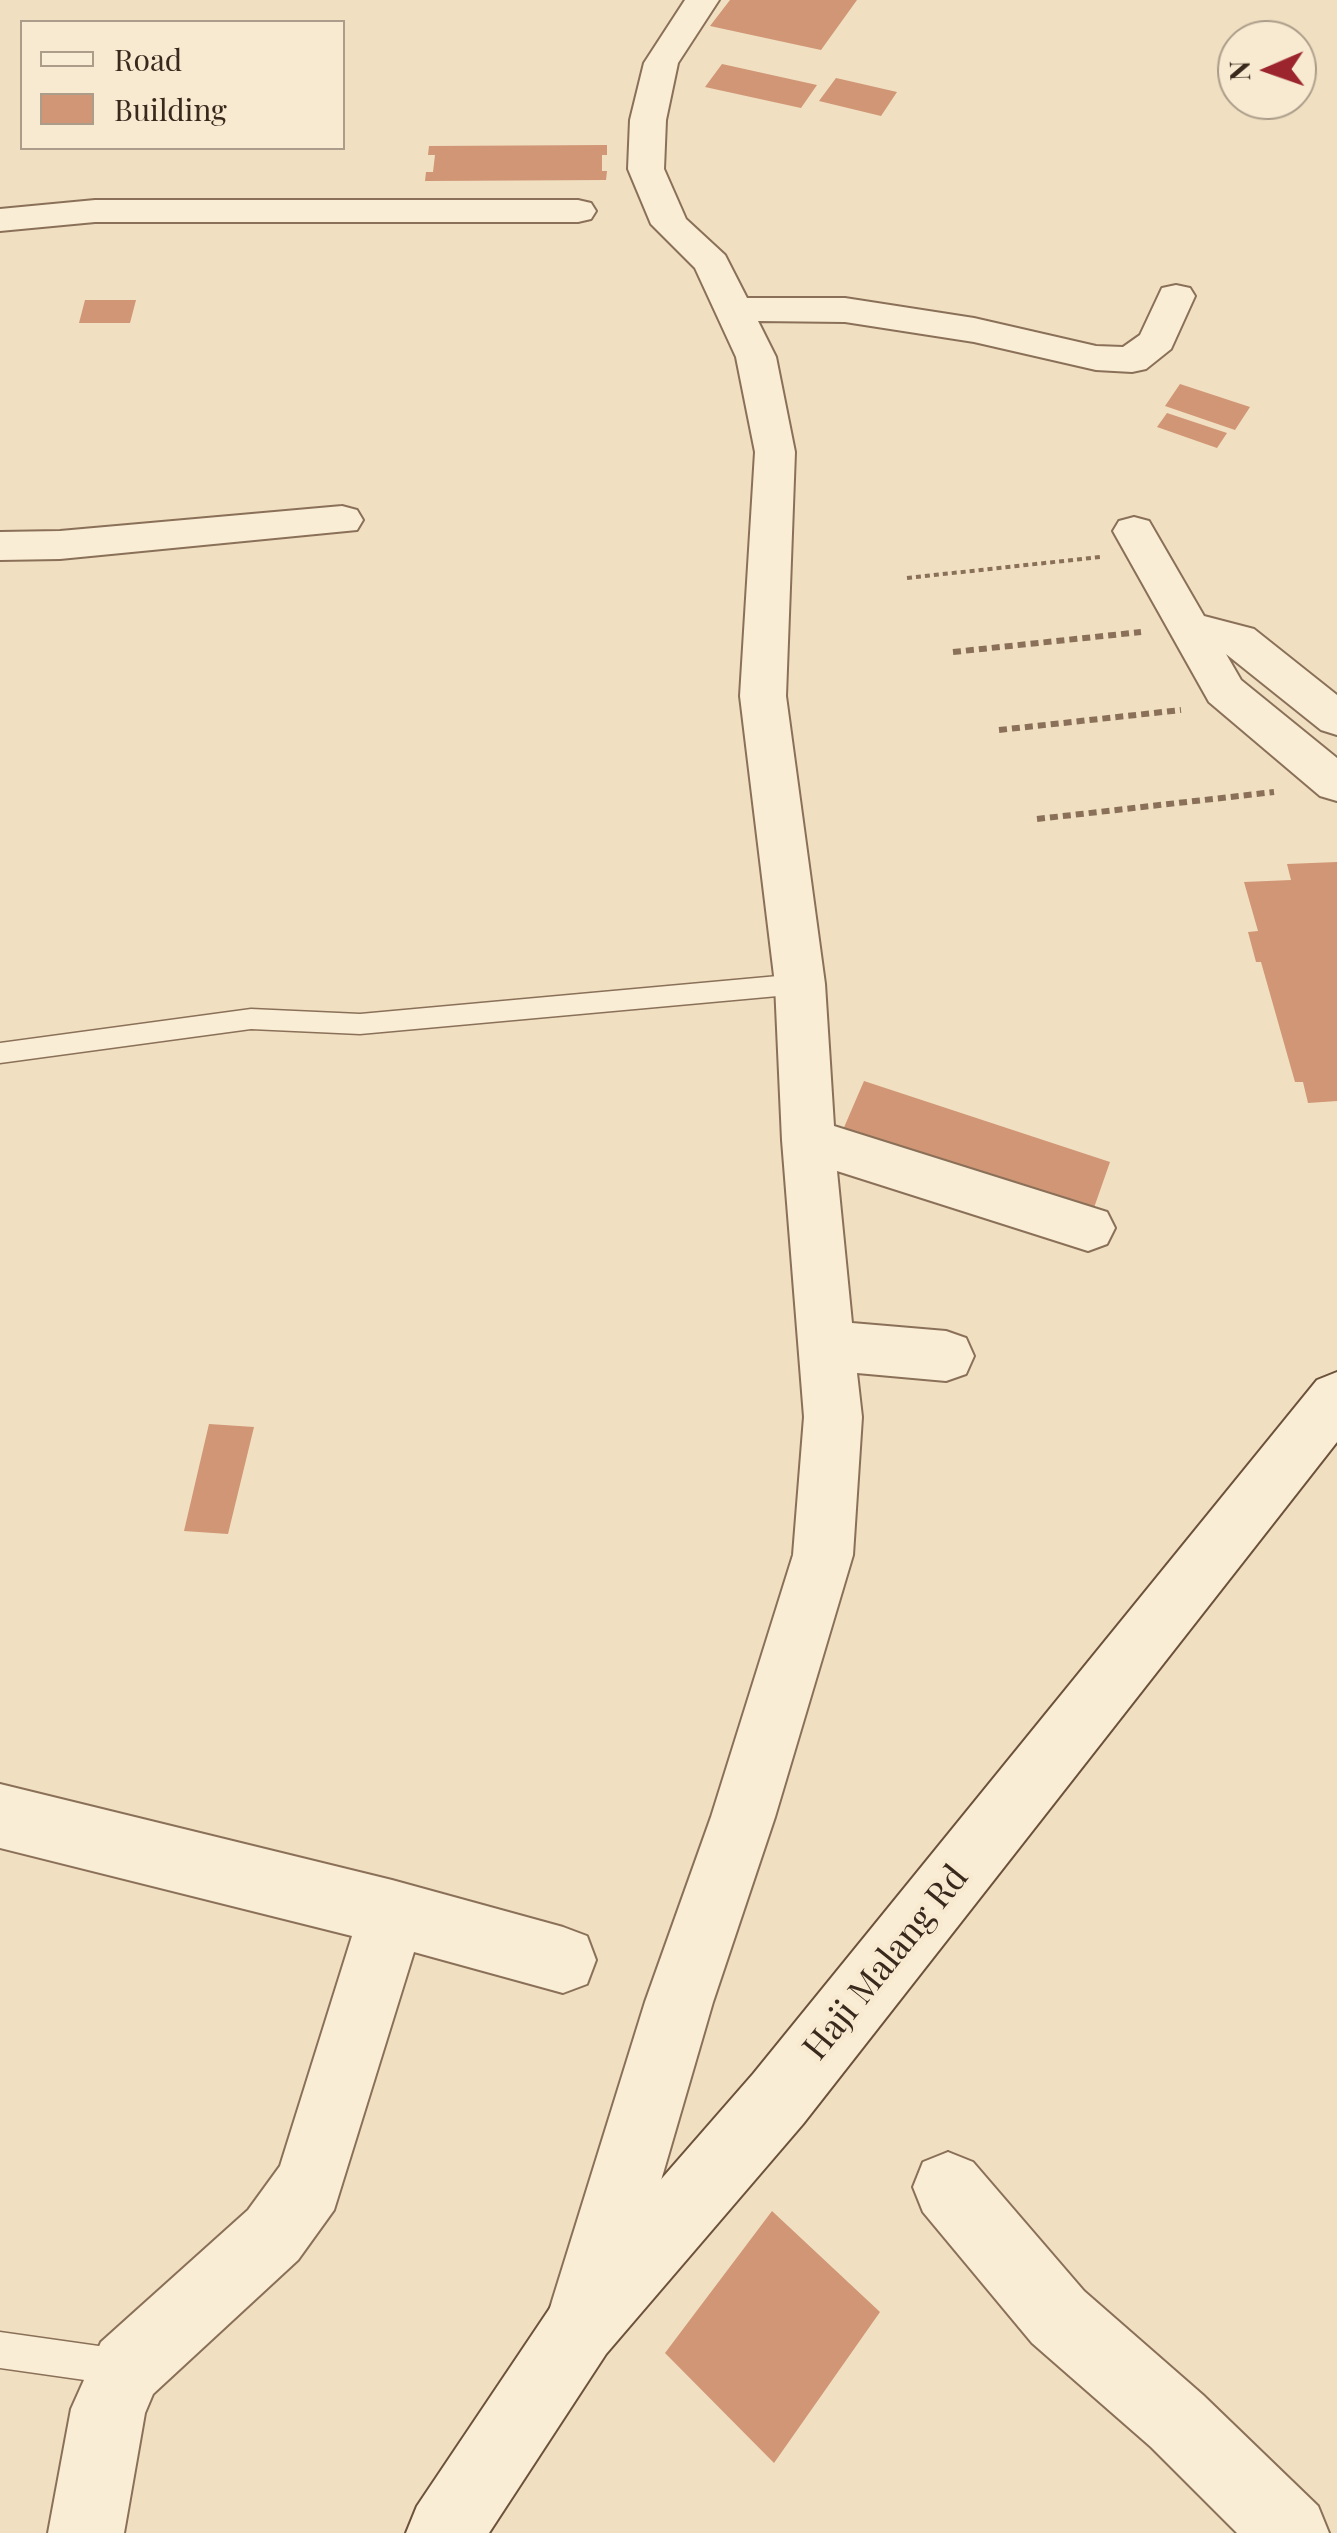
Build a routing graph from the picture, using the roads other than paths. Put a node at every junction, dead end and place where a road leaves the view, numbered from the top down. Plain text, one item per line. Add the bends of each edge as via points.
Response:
1 (702, 0) edge
2 (578, 211) dead end
3 (0, 220) edge
4 (1176, 296) dead end
5 (733, 309) junction
6 (342, 520) dead end
7 (1140, 542) road end
8 (0, 546) edge
9 (1188, 626) junction
10 (1337, 719) edge
11 (1337, 784) edge
12 (800, 984) junction
13 (0, 1053) edge
14 (808, 1140) junction
15 (1088, 1228) dead end
16 (826, 1344) junction
17 (946, 1356) dead end
18 (1337, 1398) edge
19 (0, 1816) edge
20 (392, 1914) junction
21 (563, 1960) dead end
22 (948, 2188) dead end
23 (580, 2328) junction
24 (0, 2350) edge
25 (127, 2368) junction
26 (86, 2533) edge
27 (444, 2533) edge
28 (1290, 2533) edge

1 - 5 street via 660,63 646,169 670,224 712,263
2 - 3 street via 94,210
4 - 5 street via 1157,341 1132,360 845,310
5 - 12 street via 756,357 774,452 762,696
6 - 8 street
7 - 9 street
9 - 10 street via 1238,640
9 - 11 street via 1224,691
12 - 13 lane via 360,1024 251,1019
12 - 14 street
14 - 15 street
14 - 16 street
16 - 17 street
16 - 23 street via 832,1417 824,1555
18 - 23 street, Haji Malang Rd via 778,2099
19 - 20 street
20 - 21 street
20 - 25 street via 309,2184 273,2235
22 - 28 street via 1058,2317 1178,2420
23 - 27 street, Haji Malang Rd
24 - 25 lane
25 - 26 street via 108,2410

